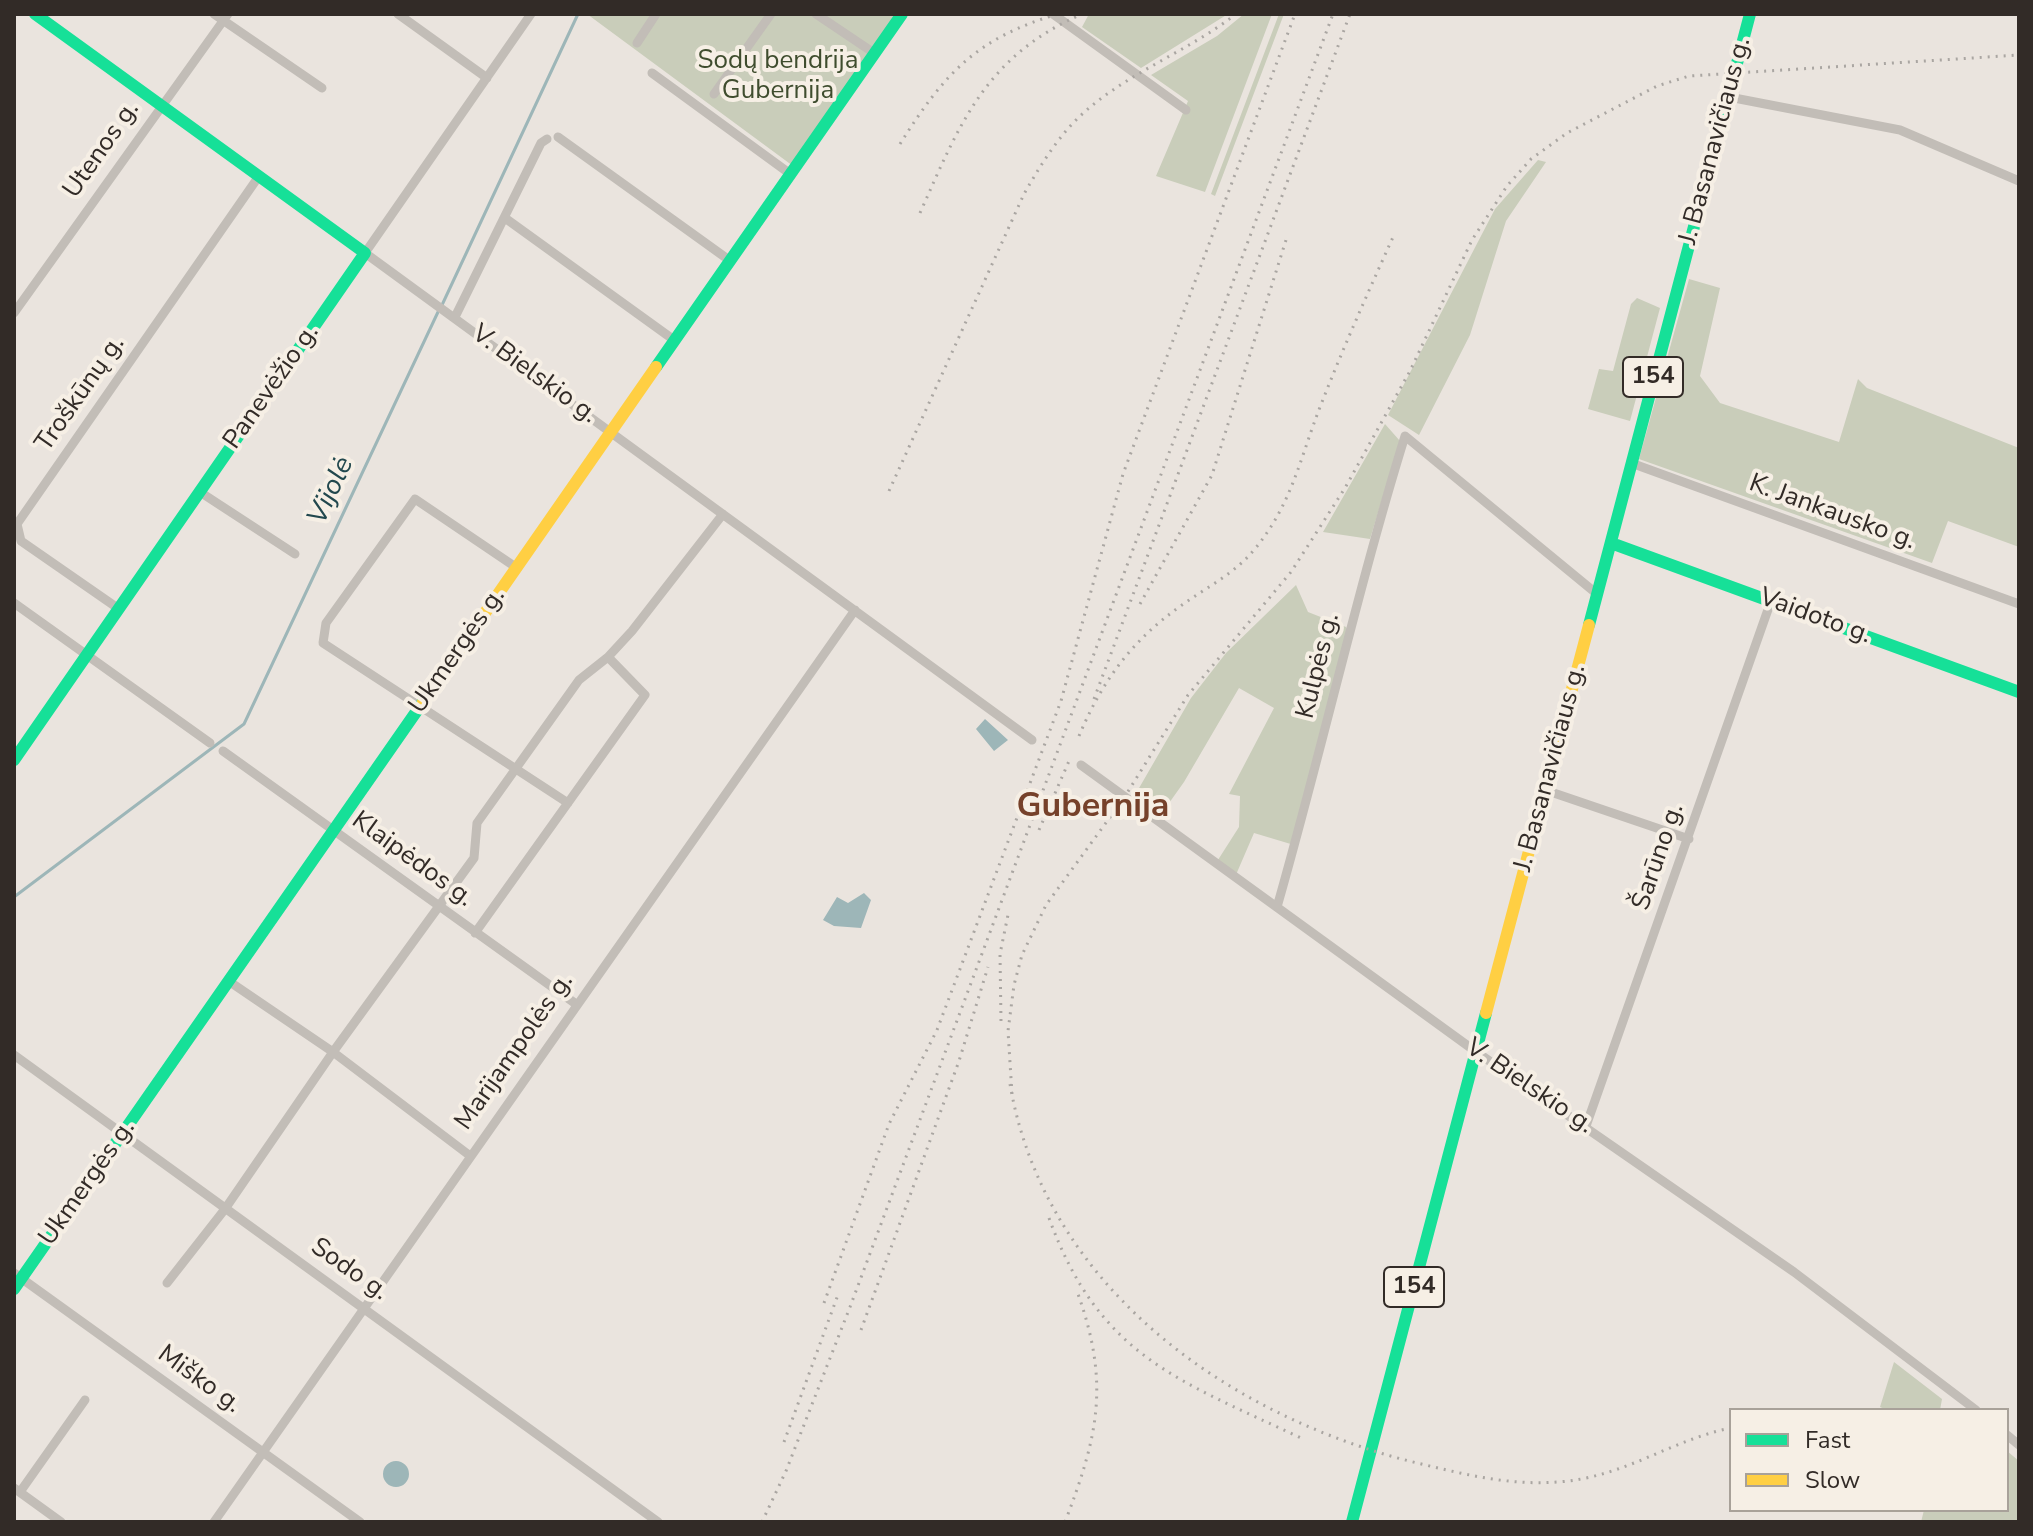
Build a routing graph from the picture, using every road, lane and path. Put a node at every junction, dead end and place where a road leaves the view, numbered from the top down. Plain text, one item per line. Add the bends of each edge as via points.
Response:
1 (35, 14) edge
2 (214, 14) edge
3 (398, 14) edge
4 (531, 14) edge
5 (656, 14) edge
6 (771, 14) edge
7 (816, 14) edge
8 (902, 14) edge
9 (1053, 14) edge
10 (1750, 14) edge
11 (226, 17) edge
12 (637, 43) dead end
13 (874, 53) junction
14 (652, 73) dead end
15 (487, 78) junction
16 (322, 88) dead end
17 (714, 94) dead end
18 (1729, 97) junction
19 (161, 105) junction
20 (1186, 110) dead end
21 (789, 173) junction
22 (259, 176) junction
23 (2019, 181) edge
24 (505, 218) junction
25 (365, 253) junction
26 (729, 260) junction
27 (14, 313) edge
28 (451, 314) junction
29 (674, 340) junction
30 (611, 432) junction
31 (1631, 463) junction
32 (200, 492) junction
33 (723, 514) junction
34 (1611, 543) junction
35 (295, 554) dead end
36 (517, 568) junction
37 (1597, 594) junction
38 (1771, 601) junction
39 (14, 603) edge
40 (2019, 604) edge
41 (119, 609) junction
42 (855, 610) junction
43 (88, 654) junction
44 (608, 657) junction
45 (2019, 692) edge
46 (421, 704) junction
47 (1032, 740) dead end
48 (210, 743) dead end
49 (223, 751) dead end
50 (15, 756) edge
51 (1081, 765) dead end
52 (515, 771) junction
53 (1545, 790) junction
54 (568, 803) junction
55 (335, 832) junction
56 (1689, 839) junction
57 (440, 907) junction
58 (1277, 907) junction
59 (475, 933) junction
60 (230, 982) junction
61 (576, 1004) junction
62 (1475, 1051) junction
63 (333, 1052) junction
64 (14, 1055) edge
65 (1586, 1126) junction
66 (123, 1134) junction
67 (469, 1155) junction
68 (225, 1209) junction
69 (16, 1280) edge
70 (167, 1283) dead end
71 (364, 1308) junction
72 (85, 1400) dead end
73 (1973, 1408) edge
74 (262, 1454) junction
75 (17, 1490) edge
76 (61, 1522) edge
77 (214, 1522) edge
78 (360, 1522) edge
79 (658, 1522) edge
80 (1352, 1522) edge

1 - 19 street, V. Bielskio g.
2 - 11 street
3 - 15 street
4 - 15 street, Panevėžio g.
5 - 12 street
6 - 17 street
7 - 13 street
8 - 13 street, Ukmergės g.
9 - 20 street
10 - 18 street, J. Basanavičiaus g. / 154
11 - 16 street
11 - 19 street, Utenos g.
13 - 21 street, Ukmergės g.
14 - 21 street
15 - 25 street, Panevėžio g.
18 - 23 street via 1900,130
18 - 31 street, J. Basanavičiaus g. / 154
19 - 22 street, V. Bielskio g.
19 - 27 street, Utenos g.
21 - 26 street, Ukmergės g.
22 - 25 street, V. Bielskio g.
22 - 41 street, Troškūnų g. via 17,524 21,541
24 - 26 street via 549,140
24 - 28 street
24 - 29 street
25 - 28 street, V. Bielskio g.
25 - 32 street, Panevėžio g.
26 - 29 street, Ukmergės g.
28 - 30 street, V. Bielskio g.
29 - 30 street, Ukmergės g.
30 - 33 street, V. Bielskio g.
30 - 36 street, Ukmergės g.
31 - 34 street, J. Basanavičiaus g. / 154
31 - 40 street, K. Jankausko g.
32 - 35 street
32 - 41 street, Panevėžio g.
33 - 42 street, V. Bielskio g.
33 - 44 street
34 - 37 street, J. Basanavičiaus g. / 154
34 - 38 street, Vaidoto g.
36 - 46 street, Ukmergės g.
36 - 46 street via 415,499 341,600 326,623 323,643
37 - 53 street, J. Basanavičiaus g. / 154
37 - 58 street, Kulpės g. via 1405,436 1363,573
38 - 45 street, Vaidoto g.
38 - 56 street, Šarūno g.
39 - 43 street
41 - 43 street, Panevėžio g.
42 - 47 street, V. Bielskio g.
42 - 61 street, Marijampolės g.
43 - 48 street
43 - 50 street, Panevėžio g.
44 - 52 street via 579,680
44 - 54 street via 645,695
46 - 52 street
46 - 55 street, Ukmergės g.
49 - 55 street, Klaipėdos g.
51 - 58 street, V. Bielskio g.
52 - 54 street
52 - 57 street via 477,823 474,858
53 - 56 street
53 - 62 street, J. Basanavičiaus g. / 154
54 - 59 street
55 - 57 street, Klaipėdos g.
55 - 60 street, Ukmergės g.
56 - 65 street, Šarūno g.
57 - 59 street, Klaipėdos g.
57 - 63 street
58 - 62 street, V. Bielskio g.
59 - 61 street, Klaipėdos g.
60 - 63 street
60 - 66 street, Ukmergės g.
61 - 67 street, Marijampolės g.
62 - 65 street, V. Bielskio g.
62 - 80 street, J. Basanavičiaus g. / 154
63 - 67 street
63 - 68 street
64 - 66 street, Sodo g.
65 - 73 street, V. Bielskio g. via 1794,1272
66 - 68 street, Sodo g.
66 - 69 street, Ukmergės g.
67 - 71 street, Marijampolės g.
68 - 70 street
68 - 71 street, Sodo g.
69 - 74 street, Miško g.
71 - 74 street, Marijampolės g.
71 - 79 street, Sodo g.
72 - 75 street
74 - 77 street, Marijampolės g.
74 - 78 street, Miško g.
75 - 76 street

